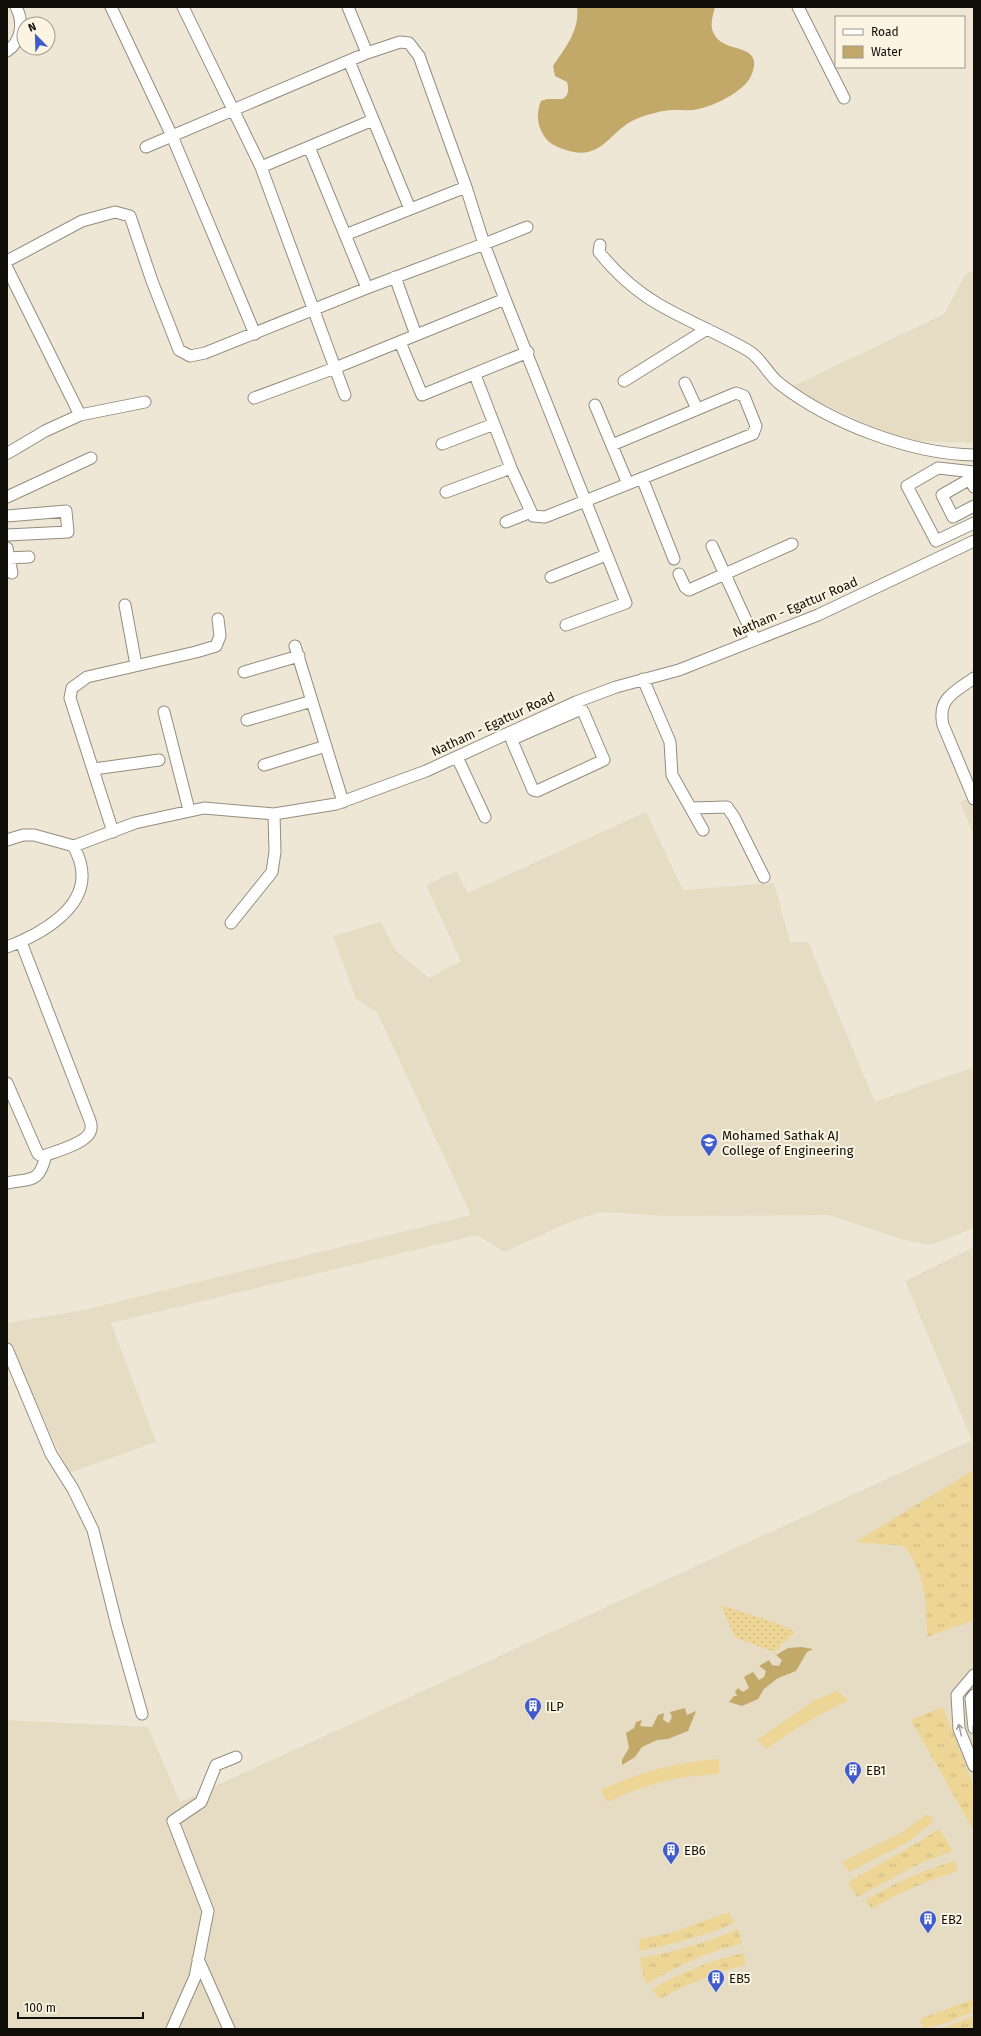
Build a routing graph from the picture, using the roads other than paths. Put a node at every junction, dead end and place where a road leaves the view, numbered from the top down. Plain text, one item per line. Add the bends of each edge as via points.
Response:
1 (16, 7) edge
2 (111, 7) edge
3 (182, 7) edge
4 (348, 7) edge
5 (798, 7) edge
6 (7, 51) edge
7 (367, 53) junction
8 (349, 60) junction
9 (844, 98) dead end
10 (234, 109) junction
11 (373, 120) junction
12 (172, 136) junction
13 (309, 146) junction
14 (146, 147) dead end
15 (260, 167) junction
16 (466, 187) junction
17 (410, 210) junction
18 (527, 227) dead end
19 (345, 235) junction
20 (484, 244) junction
21 (600, 245) dead end
22 (7, 261) edge
23 (7, 268) edge
24 (395, 277) junction
25 (367, 288) junction
26 (505, 299) junction
27 (315, 310) junction
28 (707, 329) junction
29 (254, 334) junction
30 (416, 335) junction
31 (400, 342) junction
32 (528, 352) junction
33 (335, 368) junction
34 (474, 375) junction
35 (624, 381) dead end
36 (685, 382) dead end
37 (345, 395) dead end
38 (254, 398) dead end
39 (145, 402) dead end
40 (595, 405) dead end
41 (697, 409) junction
42 (80, 415) junction
43 (494, 424) junction
44 (442, 444) dead end
45 (612, 445) junction
46 (7, 453) edge
47 (974, 455) edge
48 (91, 458) dead end
49 (511, 468) junction
50 (974, 472) edge
51 (642, 478) junction
52 (628, 484) junction
53 (974, 487) edge
54 (446, 492) dead end
55 (7, 497) edge
56 (586, 501) junction
57 (974, 506) edge
58 (531, 512) junction
59 (7, 516) edge
60 (506, 522) dead end
61 (974, 523) edge
62 (7, 535) edge
63 (974, 541) edge
64 (792, 544) dead end
65 (712, 546) dead end
66 (8, 555) edge
67 (606, 555) junction
68 (29, 557) dead end
69 (674, 559) dead end
70 (12, 573) dead end
71 (679, 574) dead end
72 (724, 574) junction
73 (551, 577) dead end
74 (125, 605) dead end
75 (218, 619) dead end
76 (566, 625) dead end
77 (755, 640) junction
78 (136, 665) junction
79 (244, 672) dead end
80 (974, 678) edge
81 (643, 679) junction
82 (312, 701) junction
83 (578, 706) junction
84 (164, 712) dead end
85 (247, 720) dead end
86 (515, 734) junction
87 (326, 746) junction
88 (457, 757) junction
89 (159, 760) dead end
90 (264, 765) dead end
91 (94, 769) junction
92 (974, 799) edge
93 (343, 802) junction
94 (692, 808) junction
95 (189, 810) junction
96 (274, 814) junction
97 (485, 817) dead end
98 (703, 830) dead end
99 (113, 832) junction
100 (7, 840) edge
101 (74, 846) junction
102 (764, 877) dead end
103 (231, 922) dead end
104 (20, 942) junction
105 (7, 947) edge
106 (7, 1083) edge
107 (46, 1155) junction
108 (7, 1183) edge
109 (7, 1349) edge
110 (974, 1675) edge
111 (974, 1695) edge
112 (142, 1714) dead end
113 (974, 1728) edge
114 (236, 1757) dead end
115 (974, 1766) edge
116 (198, 1959) junction
117 (172, 2029) edge
118 (229, 2029) edge

1 - 6 street via 20,15 21,29 12,47
2 - 12 street
3 - 10 street
4 - 7 street
5 - 9 street
7 - 8 street
7 - 16 street via 400,42 409,43 419,56
8 - 10 street
8 - 11 street
10 - 12 street
10 - 15 street
11 - 13 street
11 - 17 street
12 - 14 street
12 - 29 street
13 - 15 street
13 - 19 street
15 - 27 street
16 - 17 street
16 - 20 street
17 - 19 street
18 - 20 street
19 - 25 street
20 - 24 street
20 - 26 street
21 - 28 street via 598,252 645,296
22 - 29 street via 82,221 114,212 130,216 179,350 190,356 205,353
23 - 42 street
24 - 25 street
24 - 30 street
25 - 27 street
26 - 30 street
26 - 32 street
27 - 29 street
27 - 33 street
28 - 35 street
28 - 47 street via 751,352 779,384 850,424 891,441 941,453
30 - 31 street
31 - 33 street
31 - 34 street via 422,395
32 - 34 street
32 - 56 street
33 - 37 street
33 - 38 street
34 - 43 street
36 - 41 street
39 - 42 street
40 - 45 street
41 - 45 street
41 - 51 street via 736,393 742,394 755,430 753,434
42 - 46 street
43 - 44 street
43 - 49 street
45 - 52 street
48 - 55 street
49 - 54 street
49 - 58 street
50 - 61 street via 938,468 907,486 936,541
51 - 52 street
51 - 69 street
52 - 56 street
53 - 57 street via 970,479 942,495 953,517
56 - 58 street via 545,517 533,516
56 - 67 street
58 - 60 street
59 - 62 street via 66,511 68,532
63 - 77 street, Natham - Egattur Road via 818,615
64 - 72 street
65 - 72 street
66 - 68 street
66 - 70 street
67 - 73 street
67 - 76 street via 626,603
71 - 72 street via 689,590
72 - 77 street
74 - 78 street
75 - 78 street via 220,636 216,646
77 - 81 street, Natham - Egattur Road via 678,670
78 - 91 street via 87,677 72,688 70,698
79 - 82 street via 297,651
80 - 92 street via 944,700 941,713 943,725
81 - 83 street, Natham - Egattur Road
81 - 94 street via 670,742 672,775
82 - 85 street
82 - 87 street
83 - 86 street, Natham - Egattur Road
83 - 86 street via 583,711 604,760 536,791 533,790 512,741
84 - 95 street
86 - 88 street, Natham - Egattur Road
87 - 90 street
87 - 93 street
88 - 93 street, Natham - Egattur Road
88 - 97 street
89 - 91 street
91 - 99 street
93 - 96 street, Natham - Egattur Road
94 - 98 street
94 - 102 street via 727,808
95 - 96 street, Natham - Egattur Road via 204,808
95 - 99 street, Natham - Egattur Road via 135,823
96 - 103 street via 275,852 272,872
99 - 101 street, Natham - Egattur Road
100 - 101 street via 23,835 34,835
101 - 104 street via 81,866 80,890 70,906 52,924
104 - 105 street
104 - 107 street via 92,1128 84,1139
106 - 107 street via 35,1149 42,1156
107 - 108 street via 39,1174
109 - 112 street via 51,1454 73,1489 93,1530
115 -> 110 street via 959,1729 957,1695
111 - 113 street via 971,1699
114 - 116 street via 216,1765 201,1802 172,1821 208,1911
116 - 117 street via 195,1977
116 - 118 street

